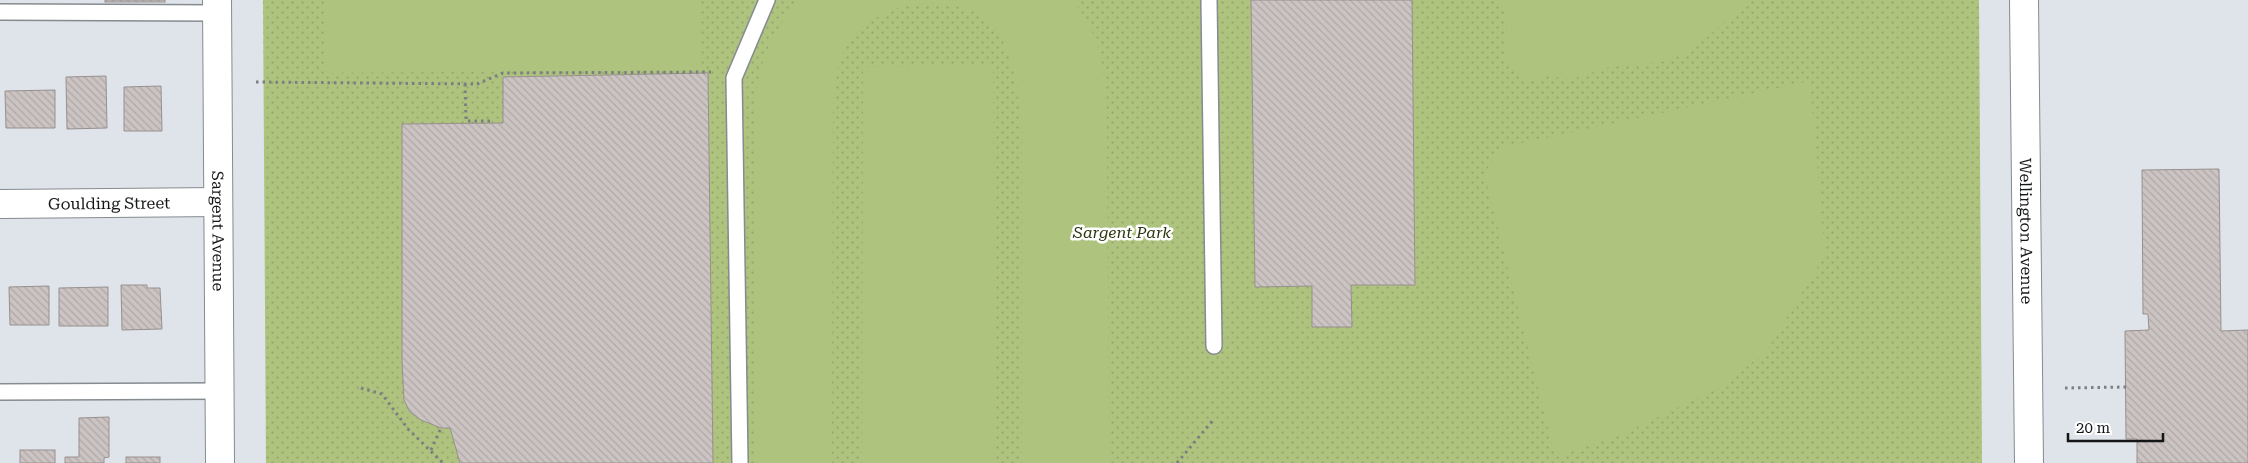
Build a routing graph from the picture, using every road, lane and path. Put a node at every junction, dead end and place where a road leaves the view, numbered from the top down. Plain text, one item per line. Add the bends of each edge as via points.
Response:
1 (766, 0) edge
2 (1209, 0) edge
3 (2024, 0) edge
4 (217, 6) edge
5 (0, 12) edge
6 (737, 71) junction
7 (256, 82) dead end
8 (465, 84) junction
9 (491, 121) dead end
10 (218, 202) junction
11 (0, 204) edge
12 (1214, 346) dead end
13 (2126, 387) dead end
14 (361, 388) dead end
15 (2065, 388) dead end
16 (220, 391) junction
17 (0, 392) edge
18 (1214, 419) dead end
19 (441, 428) dead end
20 (431, 450) junction
21 (220, 463) edge
22 (443, 463) edge
23 (740, 463) edge
24 (1177, 463) edge
25 (2029, 463) edge

1 - 6 lane
2 - 12 lane
3 - 25 street, Wellington Avenue
4 - 5 lane
4 - 10 street, Sargent Avenue
6 - 8 path via 503,73 478,84
6 - 23 lane via 734,78
7 - 8 path
8 - 9 path via 466,121
10 - 11 street, Goulding Street
10 - 16 street, Sargent Avenue
13 - 15 path
14 - 20 path via 382,394 408,429
16 - 17 lane
16 - 21 street, Sargent Avenue
18 - 24 path
19 - 20 path
20 - 22 path

